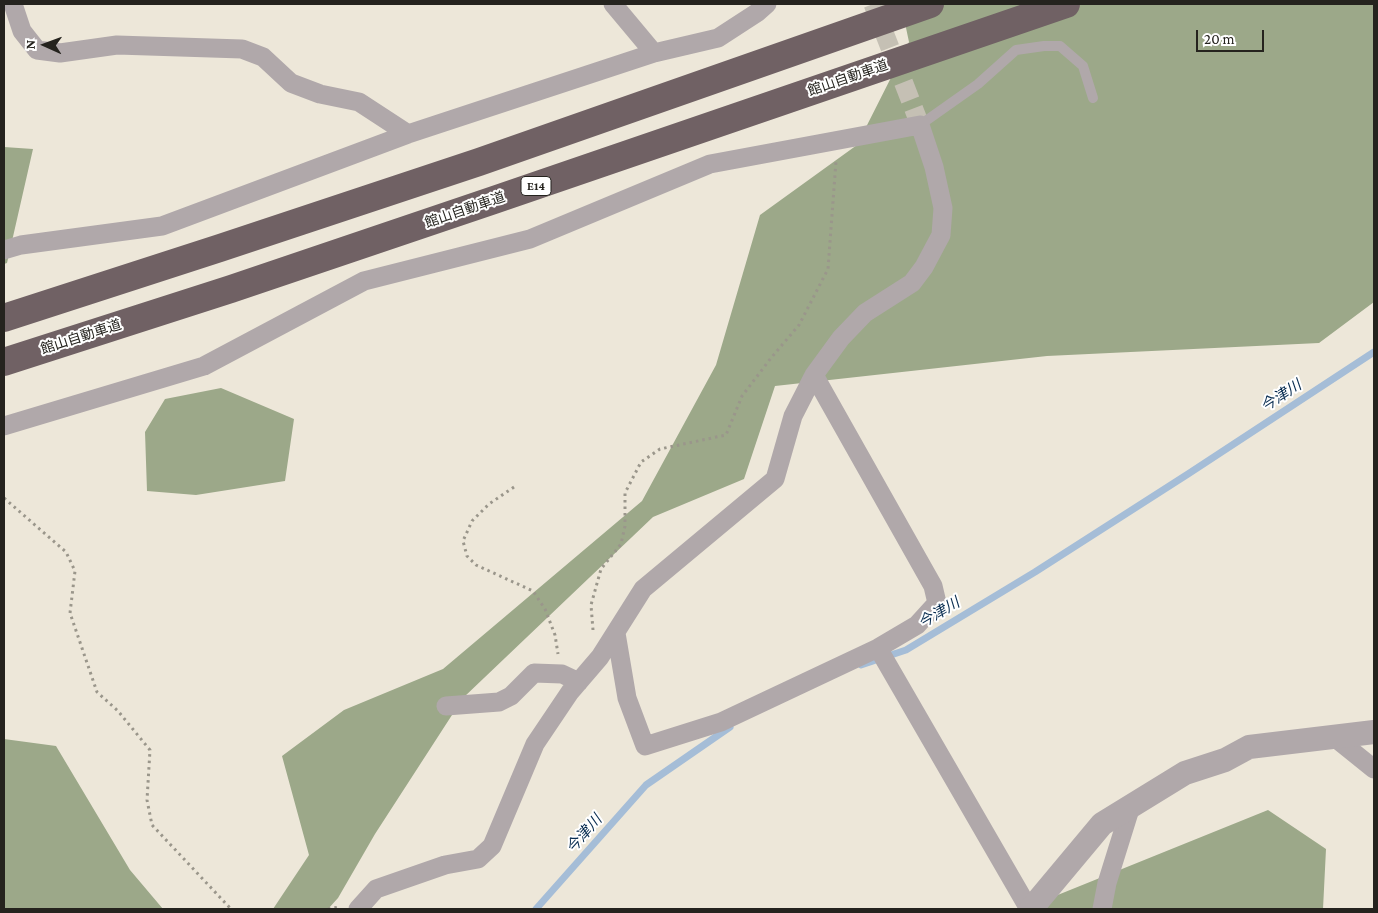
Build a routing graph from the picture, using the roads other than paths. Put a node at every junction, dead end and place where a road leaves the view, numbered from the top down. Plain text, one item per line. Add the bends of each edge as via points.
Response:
1 (13, 4) edge
2 (613, 4) edge
3 (766, 4) edge
4 (930, 4) edge
5 (1066, 4) edge
6 (654, 54) junction
7 (1094, 98) dead end
8 (920, 125) junction
9 (408, 134) junction
10 (4, 250) edge
11 (4, 318) edge
12 (4, 362) edge
13 (814, 375) junction
14 (4, 426) edge
15 (616, 633) junction
16 (878, 648) junction
17 (579, 682) junction
18 (446, 706) dead end
19 (1374, 732) edge
20 (1333, 736) junction
21 (1374, 769) edge
22 (1131, 806) junction
23 (358, 909) edge
24 (1030, 909) edge
25 (1102, 909) edge

1 - 9 street via 22,31 38,50 60,53 117,45 242,49 263,57 291,83 320,94 358,102
2 - 6 street
3 - 6 street via 718,38
4 - 11 highway via 479,162
5 - 12 highway, 館山自動車道 / E14 via 222,292
6 - 9 street
7 - 8 lane via 1083,66 1060,46 1016,50 978,84
8 - 13 street via 943,208 942,235 912,283 865,313 840,338
8 - 14 street via 710,164 530,239 364,281 204,366
9 - 10 street via 162,226
13 - 15 street via 793,416 774,479 643,589
13 - 16 street via 933,586 937,602 917,625
15 - 16 street via 627,698 645,746 722,722
15 - 17 street
16 - 24 street
17 - 18 street via 562,674 534,673 511,696 499,702
17 - 23 street via 535,744 492,846 478,859 445,865 376,889
19 - 20 street
20 - 21 street
20 - 22 street via 1249,747 1225,760 1184,773
22 - 24 street via 1102,824
22 - 25 street

